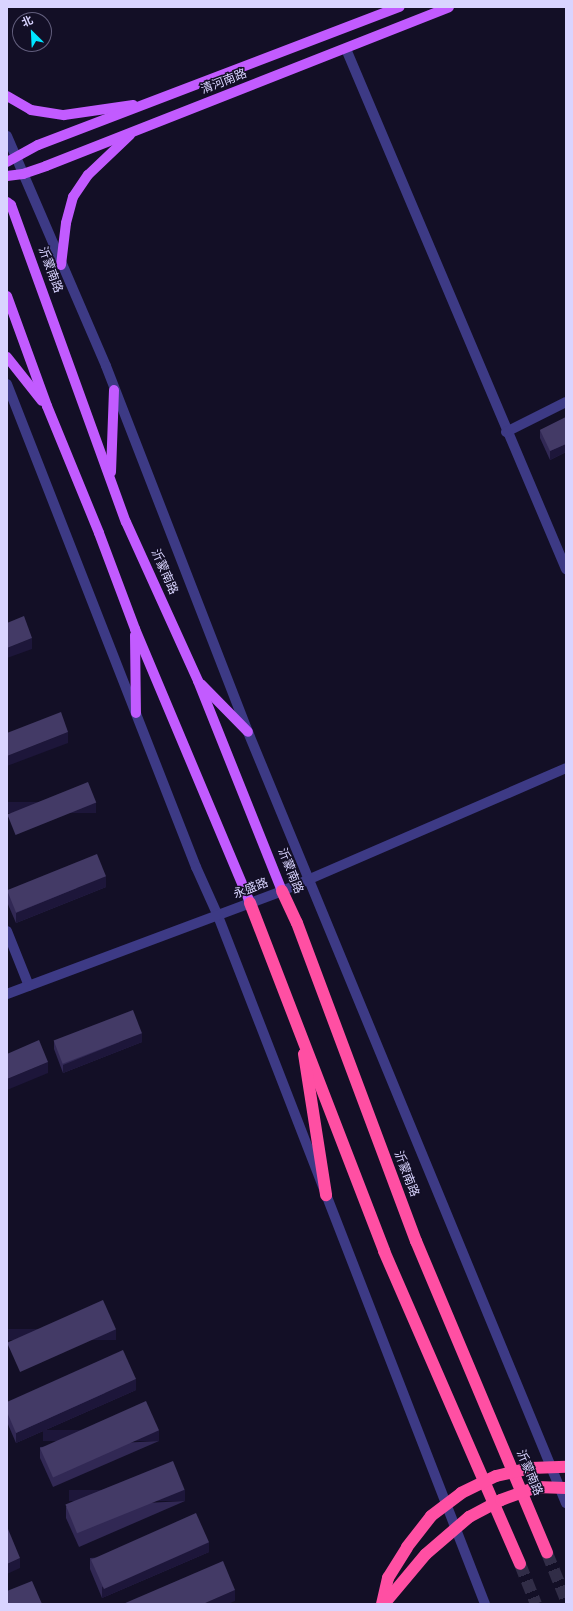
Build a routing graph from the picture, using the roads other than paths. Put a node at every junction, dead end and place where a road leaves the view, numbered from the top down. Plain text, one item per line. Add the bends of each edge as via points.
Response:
1 (400, 7) edge
2 (449, 7) edge
3 (346, 49) junction
4 (7, 96) edge
5 (153, 102) junction
6 (134, 131) junction
7 (7, 136) edge
8 (11, 159) edge
9 (23, 174) junction
10 (7, 176) edge
11 (7, 202) edge
12 (61, 265) junction
13 (7, 296) edge
14 (7, 357) edge
15 (7, 384) edge
16 (114, 390) junction
17 (566, 402) edge
18 (47, 406) junction
19 (506, 432) junction
20 (110, 478) junction
21 (566, 569) edge
22 (135, 629) junction
23 (198, 681) junction
24 (136, 713) junction
25 (248, 732) junction
26 (566, 768) edge
27 (310, 879) junction
28 (282, 890) junction
29 (250, 903) junction
30 (218, 916) junction
31 (7, 931) edge
32 (30, 986) junction
33 (7, 994) edge
34 (300, 1031) junction
35 (326, 1195) junction
36 (566, 1467) edge
37 (566, 1488) edge
38 (566, 1503) edge
39 (547, 1553) tunnel mouth
40 (520, 1564) tunnel mouth
41 (383, 1604) edge
42 (485, 1604) edge

1 - 5 main road, 清河南路
2 - 3 main road, 清河南路
3 - 6 main road, 清河南路
3 - 19 street
4 - 5 main road via 31,110 64,115
5 - 8 main road, 清河南路 via 38,145
6 - 9 main road, 清河南路
6 - 12 main road via 88,175 73,197 66,223
7 - 8 street
8 - 9 street
9 - 10 main road, 清河南路
9 - 12 street
11 - 20 main road, 沂蒙南路 via 11,205
12 - 16 street
13 - 18 main road
14 - 18 main road
15 - 24 street
16 - 20 main road
16 - 25 street
17 - 19 street
18 - 22 main road
19 - 21 street
20 - 23 main road, 沂蒙南路 via 126,522
22 - 24 main road
22 - 29 main road
23 - 25 main road
23 - 28 main road, 沂蒙南路
24 - 30 street via 196,867
25 - 27 street
26 - 27 street, 永盛路
27 - 28 street, 永盛路
27 - 38 street
28 - 29 street, 永盛路
28 - 39 highway, 沂蒙南路 via 297,923 416,1241
29 - 30 street, 永盛路
29 - 34 highway
30 - 32 street, 永盛路
30 - 35 street
31 - 32 street
32 - 33 street, 永盛路
34 - 35 highway
34 - 40 highway via 384,1251
35 - 42 street
36 - 41 highway, bridge via 532,1468 496,1476 455,1498 431,1516 406,1547 388,1578
37 - 41 highway, bridge via 536,1487 501,1500 469,1517 426,1554

